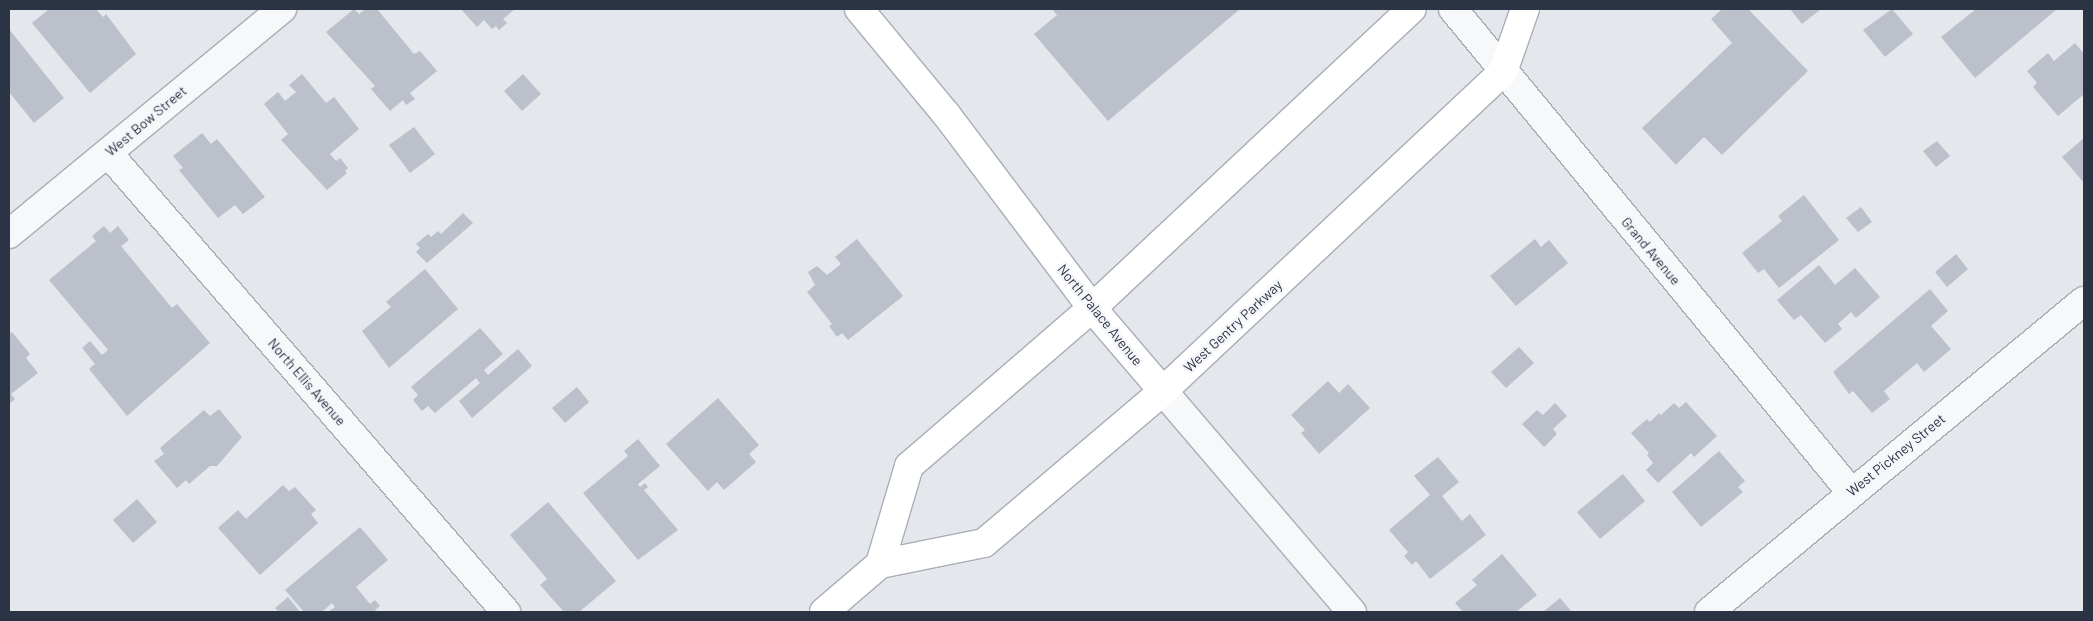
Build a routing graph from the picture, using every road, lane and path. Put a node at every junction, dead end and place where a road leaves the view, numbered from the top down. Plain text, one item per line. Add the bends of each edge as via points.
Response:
1 (282, 9) edge
2 (859, 9) edge
3 (1412, 9) edge
4 (1453, 9) edge
5 (1525, 9) edge
6 (1503, 72) junction
7 (108, 153) junction
8 (9, 234) edge
9 (2084, 300) edge
10 (1092, 308) junction
11 (1163, 391) junction
12 (1851, 492) junction
13 (880, 564) junction
14 (506, 612) edge
15 (824, 612) edge
16 (1352, 612) edge
17 (1709, 612) edge

1 - 7 street, West Bow Street
2 - 10 main road, North Palace Avenue via 946,114
3 - 10 main road
4 - 6 street, Grand Avenue
5 - 6 main road, West Gentry Parkway
6 - 11 main road, West Gentry Parkway
6 - 12 street, Grand Avenue
7 - 8 street, West Bow Street
7 - 14 street, North Ellis Avenue
9 - 12 street, West Pickney Street
10 - 11 main road, North Palace Avenue
10 - 13 main road via 909,466
11 - 13 main road, West Gentry Parkway via 984,544
11 - 16 street, North Palace Avenue
12 - 17 street, West Pickney Street
13 - 15 main road, West Gentry Parkway

